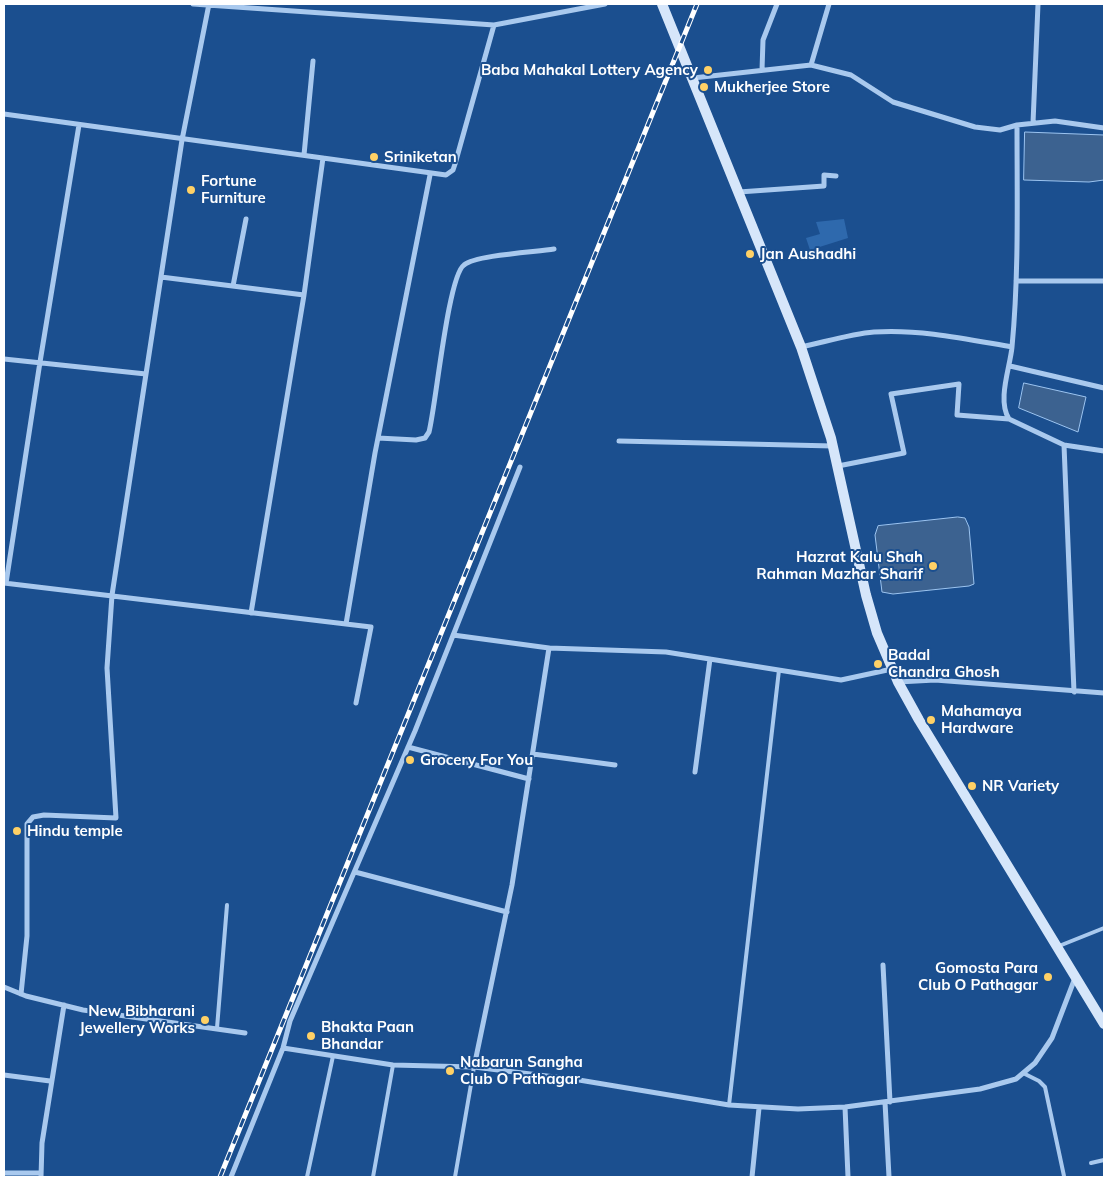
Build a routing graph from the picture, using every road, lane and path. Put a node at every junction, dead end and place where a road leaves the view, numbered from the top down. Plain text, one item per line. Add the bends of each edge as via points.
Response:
1 (193, 4) edge
2 (209, 4) edge
3 (605, 4) edge
4 (662, 4) edge
5 (777, 4) edge
6 (829, 4) edge
7 (1038, 4) edge
8 (494, 25) junction
9 (313, 61) dead end
10 (812, 65) junction
11 (762, 70) junction
12 (693, 78) junction
13 (4, 114) edge
14 (1033, 123) junction
15 (1017, 125) junction
16 (79, 126) junction
17 (1104, 128) edge
18 (182, 140) junction
19 (304, 155) junction
20 (323, 158) junction
21 (430, 175) junction
22 (836, 176) dead end
23 (738, 192) junction
24 (246, 219) dead end
25 (554, 249) dead end
26 (161, 277) junction
27 (1016, 281) junction
28 (1104, 281) edge
29 (233, 286) junction
30 (304, 295) junction
31 (801, 347) junction
32 (1012, 347) junction
33 (4, 359) edge
34 (40, 362) junction
35 (1010, 366) junction
36 (146, 374) junction
37 (1104, 388) edge
38 (1009, 419) junction
39 (378, 438) junction
40 (619, 441) dead end
41 (1064, 445) junction
42 (832, 446) junction
43 (1104, 451) edge
44 (837, 466) junction
45 (520, 467) dead end
46 (5, 583) edge
47 (112, 595) junction
48 (251, 613) junction
49 (346, 624) junction
50 (453, 635) junction
51 (549, 648) junction
52 (710, 659) junction
53 (892, 669) junction
54 (779, 670) junction
55 (898, 682) junction
56 (1074, 692) junction
57 (1104, 693) edge
58 (356, 704) dead end
59 (408, 747) junction
60 (533, 754) junction
61 (615, 765) dead end
62 (695, 772) dead end
63 (529, 779) junction
64 (355, 872) junction
65 (228, 905) dead end
66 (507, 912) junction
67 (1104, 928) edge
68 (1057, 947) junction
69 (883, 965) dead end
70 (1076, 975) junction
71 (4, 987) edge
72 (21, 994) junction
73 (64, 1005) junction
74 (1104, 1024) edge
75 (217, 1028) junction
76 (245, 1033) dead end
77 (283, 1048) junction
78 (333, 1056) junction
79 (393, 1065) junction
80 (474, 1067) junction
81 (1023, 1074) junction
82 (4, 1075) edge
83 (50, 1080) junction
84 (887, 1102) junction
85 (729, 1105) junction
86 (845, 1107) junction
87 (759, 1108) junction
88 (1104, 1160) edge
89 (1092, 1163) dead end
90 (4, 1173) edge
91 (40, 1175) edge
92 (1064, 1176) edge
93 (231, 1177) edge
94 (307, 1177) edge
95 (373, 1177) edge
96 (455, 1177) edge
97 (752, 1177) edge
98 (848, 1177) edge
99 (889, 1177) edge

1 - 2 street
2 - 8 street
2 - 18 street
3 - 8 street
4 - 12 street
5 - 11 street via 763,40
6 - 10 street
7 - 14 street
8 - 21 street via 453,170 446,175
9 - 19 street
10 - 11 street
10 - 15 street via 842,71 886,99 942,119 990,130
11 - 12 street
12 - 23 street
13 - 16 street
14 - 15 street
14 - 17 street via 1055,121
15 - 27 street
16 - 18 street
16 - 34 street
18 - 19 street
18 - 26 street
19 - 20 street
20 - 21 street
20 - 30 street
21 - 39 street
22 - 23 street via 824,175 824,186
23 - 31 street
24 - 29 street
25 - 39 street via 477,260 459,270 429,432 416,440
26 - 29 street
26 - 36 street
27 - 28 street
27 - 32 street
29 - 30 street
30 - 48 street
31 - 32 street via 871,332 894,331 937,334
31 - 42 street
32 - 35 street
33 - 34 street
34 - 36 street
34 - 46 street
35 - 37 street
35 - 38 street via 1004,406
36 - 47 street
38 - 41 street
38 - 44 street via 957,415 959,384 891,394 904,452
39 - 49 street
40 - 42 street
41 - 43 street
41 - 56 street
42 - 44 street
44 - 53 street via 866,595
45 - 50 street
46 - 47 street
47 - 48 street
47 - 72 street via 106,668 116,818 44,815 33,817 27,824 28,936
48 - 49 street
49 - 58 street via 371,627
50 - 51 street
50 - 59 street
51 - 52 street via 658,652
51 - 60 street
52 - 54 street
52 - 62 street
53 - 54 street via 841,680
53 - 55 street
54 - 85 lane
55 - 56 street via 935,680
55 - 68 street
56 - 57 street
59 - 63 street
59 - 64 street
60 - 61 street
60 - 63 street
63 - 66 street
64 - 66 street
64 - 77 street via 290,1021
65 - 75 lane
66 - 80 street
67 - 68 lane
68 - 70 street
69 - 84 street
70 - 74 street
70 - 81 street via 1052,1038
71 - 72 street
72 - 73 street
73 - 75 street via 146,1020
73 - 83 street
75 - 76 street
77 - 78 street
77 - 93 street
78 - 79 street
78 - 94 lane
79 - 80 street
79 - 95 lane
80 - 85 street via 579,1080
80 - 96 lane
81 - 84 street via 1002,1084
81 - 92 lane via 1045,1087
82 - 83 street
83 - 91 street
84 - 86 street
84 - 99 street
85 - 87 street
86 - 87 street
86 - 98 street
87 - 97 street
88 - 89 lane
90 - 91 street

